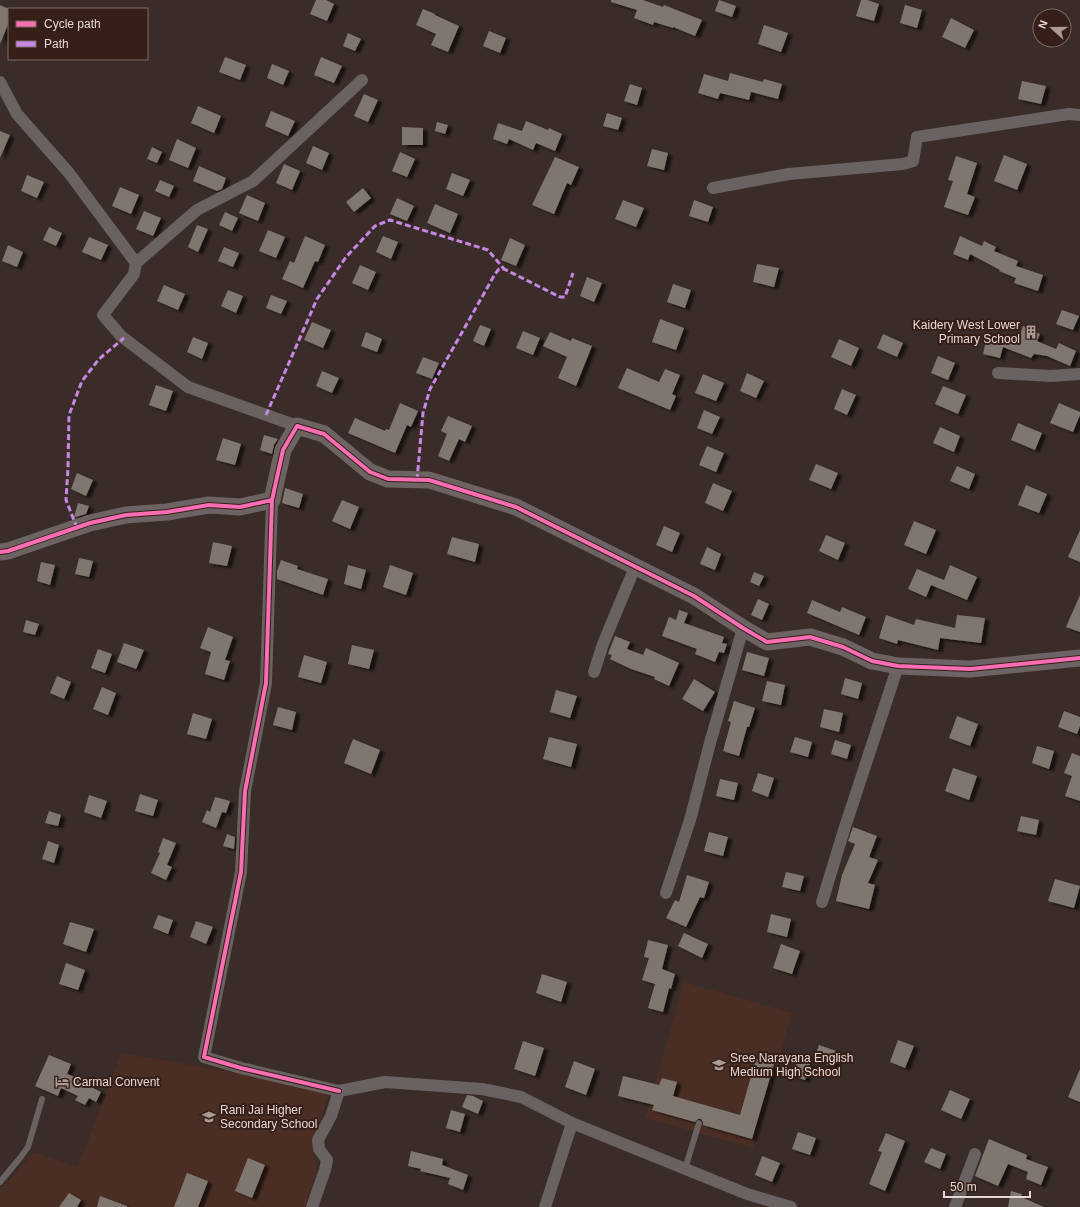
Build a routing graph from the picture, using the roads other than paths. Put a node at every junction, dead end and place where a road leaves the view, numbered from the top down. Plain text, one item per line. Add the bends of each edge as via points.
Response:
1 (362, 80) dead end
2 (0, 82) edge
3 (1080, 114) edge
4 (713, 188) dead end
5 (136, 264) junction
6 (998, 374) dead end
7 (1080, 374) edge
8 (297, 426) junction
9 (272, 500) junction
10 (0, 552) edge
11 (635, 567) junction
12 (743, 628) junction
13 (1080, 658) edge
14 (898, 666) junction
15 (594, 672) dead end
16 (666, 893) dead end
17 (822, 902) dead end
18 (339, 1091) junction
19 (42, 1099) dead end
20 (572, 1123) junction
21 (699, 1123) dead end
22 (975, 1154) dead end
23 (685, 1169) junction
24 (0, 1182) edge
25 (777, 1205) edge
26 (312, 1207) edge
27 (545, 1207) edge
28 (791, 1207) edge
29 (955, 1207) edge

1 - 5 street via 253,181 197,210
2 - 5 street via 18,114 69,173
3 - 4 street via 917,137 913,161 903,164 789,174
5 - 8 street via 134,274 103,315 121,336 188,387
6 - 7 street
8 - 9 street via 283,450
8 - 11 street via 324,434 370,472 388,479 429,480 516,507
9 - 10 street via 240,507 208,505 168,512 126,515
9 - 18 street via 266,683 245,791 241,872 204,1057
11 - 12 street via 694,596
11 - 15 street
12 - 14 street via 766,642 810,637 843,647 872,661
12 - 16 street via 690,820
13 - 14 street via 970,670
14 - 17 street
18 - 20 street via 386,1082 482,1089 521,1097
18 - 26 street via 331,1116 318,1140 319,1149 327,1160
19 - 24 lane via 28,1147
20 - 23 street
20 - 27 street
21 - 23 lane
22 - 29 street
23 - 25 street
25 - 28 street

